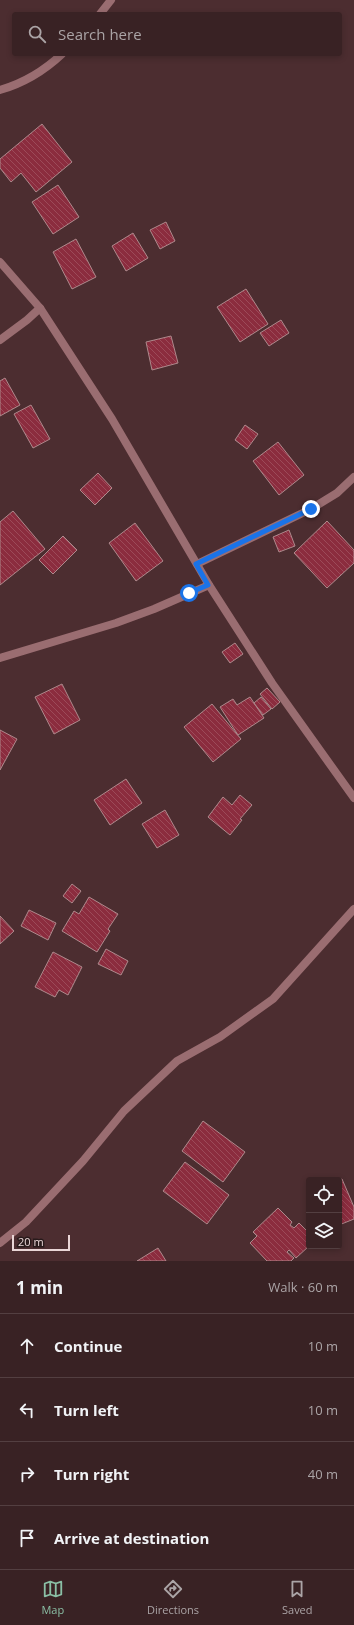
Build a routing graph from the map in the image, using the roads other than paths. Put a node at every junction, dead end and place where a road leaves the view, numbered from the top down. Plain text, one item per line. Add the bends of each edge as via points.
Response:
1 (112, 0) edge
2 (102, 12) edge
3 (60, 56) edge
4 (0, 90) edge
5 (0, 262) edge
6 (40, 308) junction
7 (0, 340) edge
8 (354, 477) edge
9 (196, 564) junction
10 (208, 585) junction
11 (0, 658) edge
12 (354, 798) edge
13 (354, 909) edge
14 (0, 1243) edge

1 - 2 street
3 - 4 street via 47,68 16,86
5 - 6 street
6 - 7 street
6 - 9 street via 112,419
8 - 9 street via 337,494 311,509
9 - 10 street
10 - 11 street via 116,623
10 - 12 street via 272,683
13 - 14 street via 273,999 220,1037 177,1061 124,1111 84,1161 26,1222

